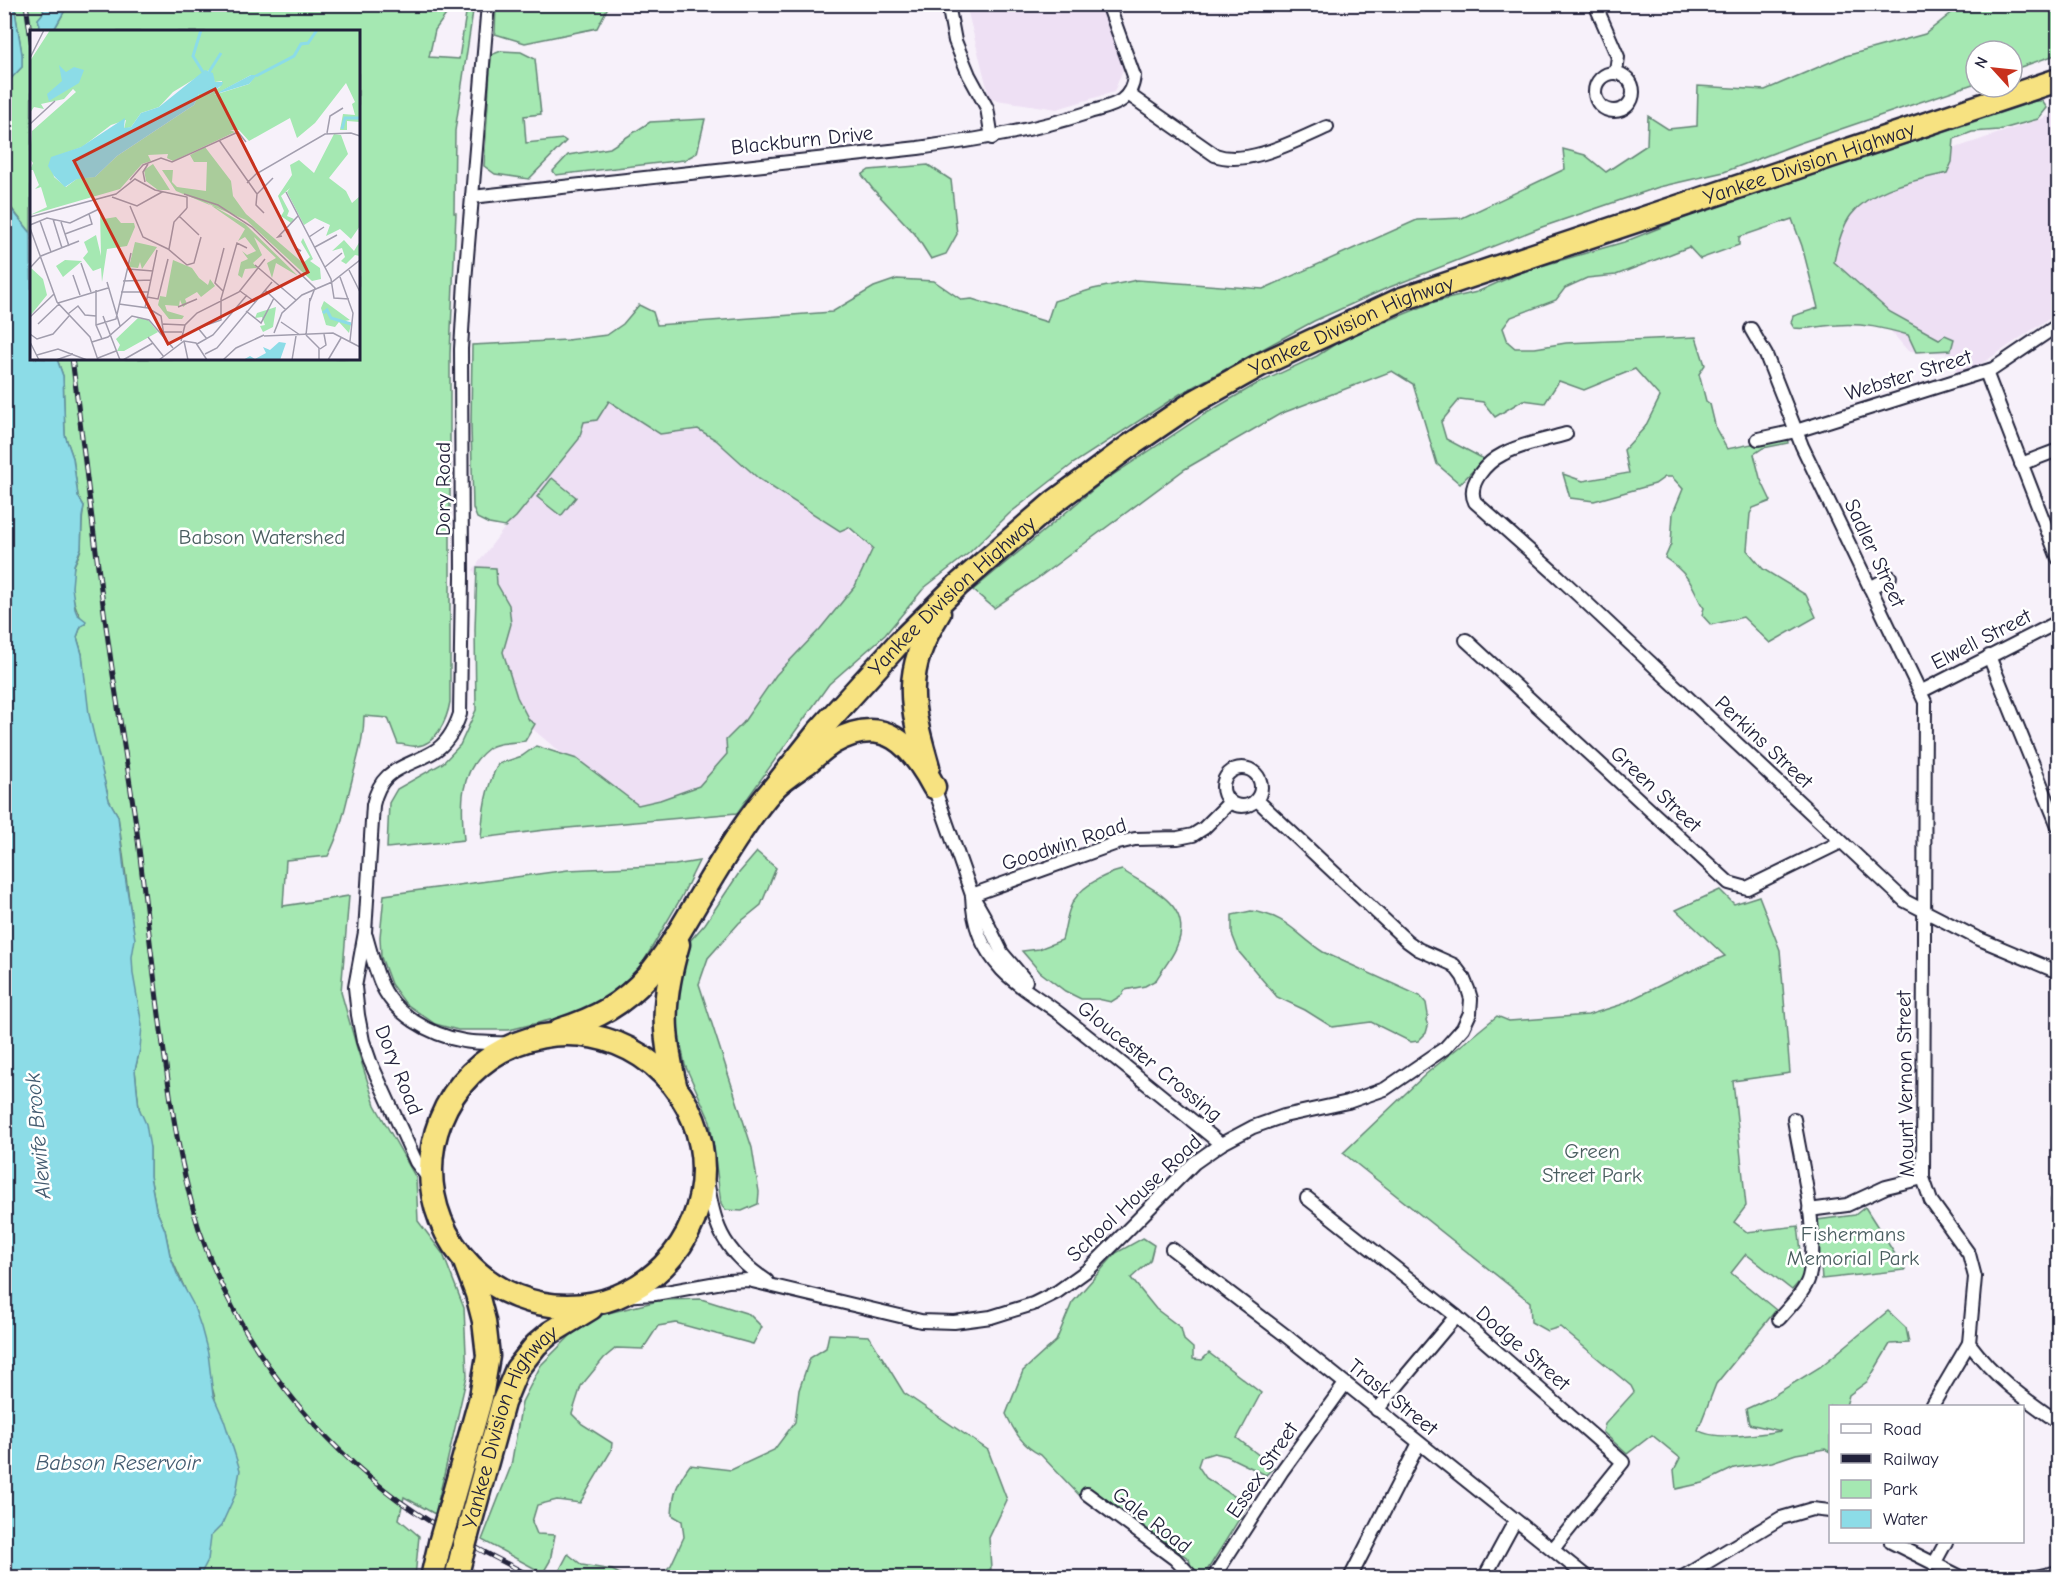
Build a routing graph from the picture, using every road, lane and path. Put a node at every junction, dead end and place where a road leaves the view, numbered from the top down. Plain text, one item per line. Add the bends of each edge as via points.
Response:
1 (488, 4) edge
2 (948, 4) edge
3 (1108, 4) edge
4 (1595, 4) edge
5 (1616, 71) dead end
6 (2058, 80) edge
7 (1128, 94) junction
8 (1327, 127) dead end
9 (992, 138) junction
10 (472, 197) junction
11 (2058, 325) edge
12 (1752, 329) dead end
13 (1986, 372) junction
14 (1796, 431) junction
15 (1566, 434) dead end
16 (1758, 439) dead end
17 (2058, 450) edge
18 (2021, 464) junction
19 (2058, 557) edge
20 (1890, 577) dead end
21 (958, 585) junction
22 (1870, 588) junction
23 (2058, 622) edge
24 (1466, 640) dead end
25 (1989, 656) junction
26 (1920, 692) junction
27 (934, 787) junction
28 (773, 789) junction
29 (1257, 800) junction
30 (1230, 802) junction
31 (2058, 826) edge
32 (1841, 842) junction
33 (972, 895) junction
34 (1924, 911) junction
35 (682, 928) junction
36 (365, 932) junction
37 (2058, 972) edge
38 (541, 1036) junction
39 (515, 1044) junction
40 (675, 1087) junction
41 (1794, 1119) dead end
42 (1221, 1143) junction
43 (703, 1157) junction
44 (1923, 1178) junction
45 (429, 1179) junction
46 (1307, 1198) dead end
47 (2058, 1201) edge
48 (1809, 1210) junction
49 (2058, 1236) edge
50 (1172, 1250) dead end
51 (464, 1261) junction
52 (773, 1285) junction
53 (610, 1300) junction
54 (1456, 1316) junction
55 (1779, 1319) dead end
56 (1969, 1343) junction
57 (1345, 1384) junction
58 (2021, 1402) edge
59 (1933, 1405) edge
60 (1377, 1410) junction
61 (2058, 1422) edge
62 (1419, 1443) junction
63 (1087, 1494) dead end
64 (1829, 1512) edge
65 (1515, 1521) junction
66 (1893, 1543) edge
67 (1945, 1543) edge
68 (1553, 1549) junction
69 (1934, 1564) junction
70 (2058, 1572) edge
71 (432, 1578) edge
72 (456, 1578) edge
73 (1193, 1578) edge
74 (1213, 1578) edge
75 (1350, 1578) edge
76 (1484, 1578) edge
77 (1588, 1578) edge
78 (1680, 1578) edge
79 (1963, 1578) edge
80 (2031, 1578) edge

1 - 10 street, Dory Road
2 - 9 street via 955,41 987,108
3 - 7 street via 1134,76
4 - 5 street via 1618,57
6 - 21 highway, Yankee Division Highway via 1402,299 1260,365 1194,402 1054,502
7 - 8 street via 1224,159 1268,152
7 - 9 street, Blackburn Drive via 1120,102
9 - 10 street, Blackburn Drive
10 - 36 street, Dory Road via 461,349 460,714 443,745 389,773 376,792
11 - 13 street, Webster Street
12 - 14 street, Sadler Street
13 - 14 street, Webster Street
13 - 18 street
14 - 16 street, Webster Street
14 - 22 street, Sadler Street
15 - 32 street, Perkins Street via 1501,454 1473,485 1475,502
17 - 18 street
18 - 19 street
20 - 22 street
21 - 27 highway via 922,644 914,669 914,718
21 - 28 highway, Yankee Division Highway via 819,731
22 - 26 street, Sadler Street
23 - 25 street, Elwell Street
24 - 32 street, Green Street via 1729,883 1747,888
25 - 26 street, Elwell Street
25 - 31 street
26 - 34 street, Mount Vernon Street via 1925,702
27 - 28 highway via 914,753 899,741 884,733 862,731 834,742
27 - 33 street, Gloucester Crossing
28 - 35 highway via 723,859
29 - 30 street via 1247,806
29 - 30 street via 1261,781 1253,771 1240,768 1224,779 1223,792
29 - 42 street, School House Road via 1407,941 1454,965 1468,989 1470,1013 1464,1028 1445,1048 1384,1089 1348,1102 1284,1116
30 - 33 street, Goodwin Road via 1192,835 1114,844
32 - 34 street, Perkins Street via 1905,901
33 - 42 street, Gloucester Crossing via 979,935 1002,970
34 - 37 street, Perkins Street
34 - 44 street, Mount Vernon Street
35 - 38 highway via 628,997 584,1022
35 - 40 highway via 665,1008 667,1051
36 - 39 street, Dory Road via 380,982 415,1022 446,1037
36 - 45 street, Dory Road via 355,987 363,1041 416,1162
38 - 39 highway
38 - 40 highway via 575,1034 606,1039 646,1058
39 - 45 highway via 475,1069 448,1103 433,1142
40 - 43 highway, Yankee Division Highway via 690,1112
41 - 48 street
42 - 52 street, School House Road via 1194,1163 1089,1269 1033,1304 991,1317 921,1321
43 - 52 street, School House Road via 715,1219 726,1244 743,1263
43 - 53 highway, Yankee Division Highway via 699,1202 681,1245 648,1280
44 - 48 street via 1886,1187 1847,1205
44 - 56 street, Mount Vernon Street via 1931,1201 1969,1254 1975,1277
45 - 51 highway via 444,1231
46 - 54 street, Dodge Street
47 - 49 street
48 - 55 street via 1809,1278
50 - 57 street, Trask Street
51 - 53 highway via 497,1288 526,1301 553,1306
51 - 71 highway, Yankee Division Highway via 484,1321 488,1356 481,1397
52 - 53 street, School House Road via 728,1281
53 - 72 highway, Yankee Division Highway via 550,1333 517,1368 503,1403
54 - 60 street
54 - 68 street, Dodge Street via 1623,1462
56 - 58 street
56 - 59 street
57 - 60 street, Trask Street
57 - 74 street, Essex Street via 1282,1471
58 - 61 street
60 - 62 street, Trask Street
62 - 65 street, Trask Street
62 - 75 street
63 - 73 street, Gale Road via 1175,1559
64 - 78 street via 1812,1509 1781,1518
65 - 68 street, Trask Street
65 - 76 street
66 - 69 street
67 - 69 street
68 - 77 street, Trask Street
69 - 79 street
70 - 80 street

